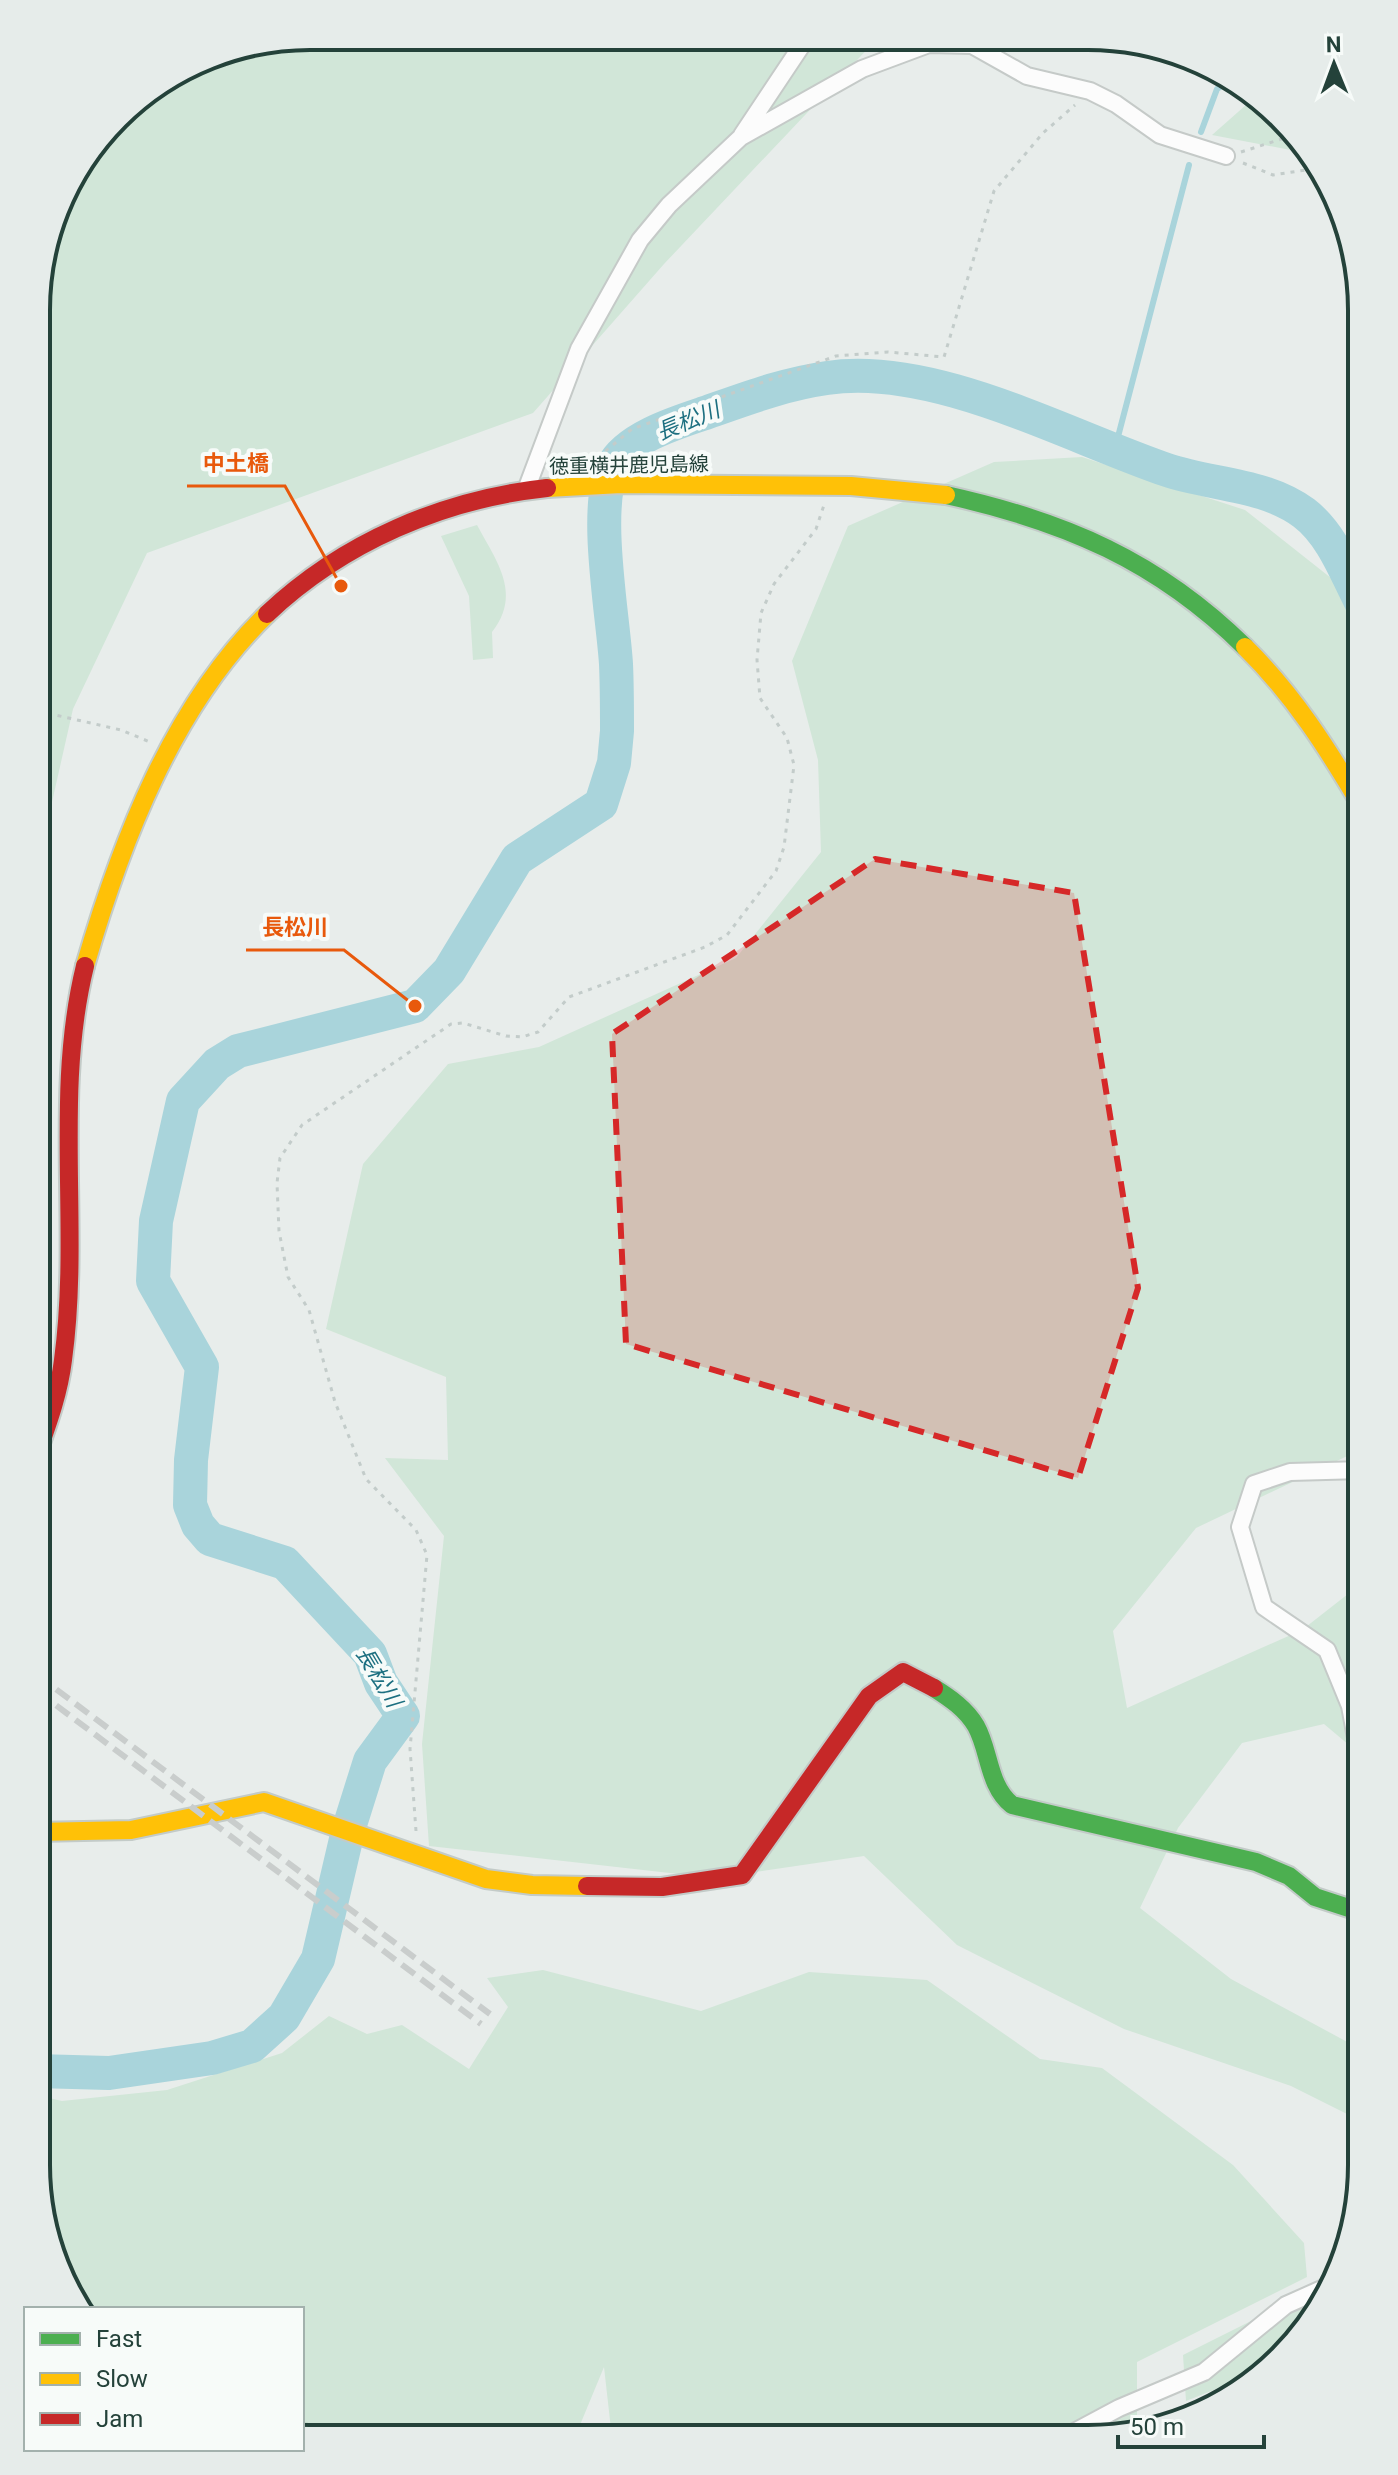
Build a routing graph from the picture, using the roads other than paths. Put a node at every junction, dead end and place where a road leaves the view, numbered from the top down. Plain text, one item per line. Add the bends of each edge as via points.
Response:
1 (799, 50) edge
2 (913, 50) edge
3 (981, 50) edge
4 (741, 137) junction
5 (1226, 156) road end
6 (526, 490) junction
7 (1348, 782) edge
8 (50, 1422) edge
9 (1347, 1470) edge
10 (1347, 1699) edge
11 (50, 1832) edge
12 (1347, 1904) edge
13 (1314, 2292) edge
14 (1087, 2425) edge

1 - 4 street
2 - 4 street via 862,69
3 - 5 street via 1027,76 1090,91 1160,135
4 - 6 street via 640,240 579,349
6 - 7 main road, 徳重横井鹿児島線 via 572,485 891,487 1038,516 1148,567 1205,608 1287,688
6 - 8 main road, 徳重横井鹿児島線 via 431,514 365,542 322,569 242,639 215,671 168,750 88,958 72,1026 66,1122 65,1367
9 - 10 street via 1290,1472 1254,1484 1240,1527 1264,1607 1327,1650
11 - 12 main road via 131,1830 264,1802 486,1879 662,1887 742,1875 869,1696 903,1672 944,1693 973,1722 1009,1803 1256,1862 1289,1876 1315,1897
13 - 14 street via 1286,2305 1204,2372

